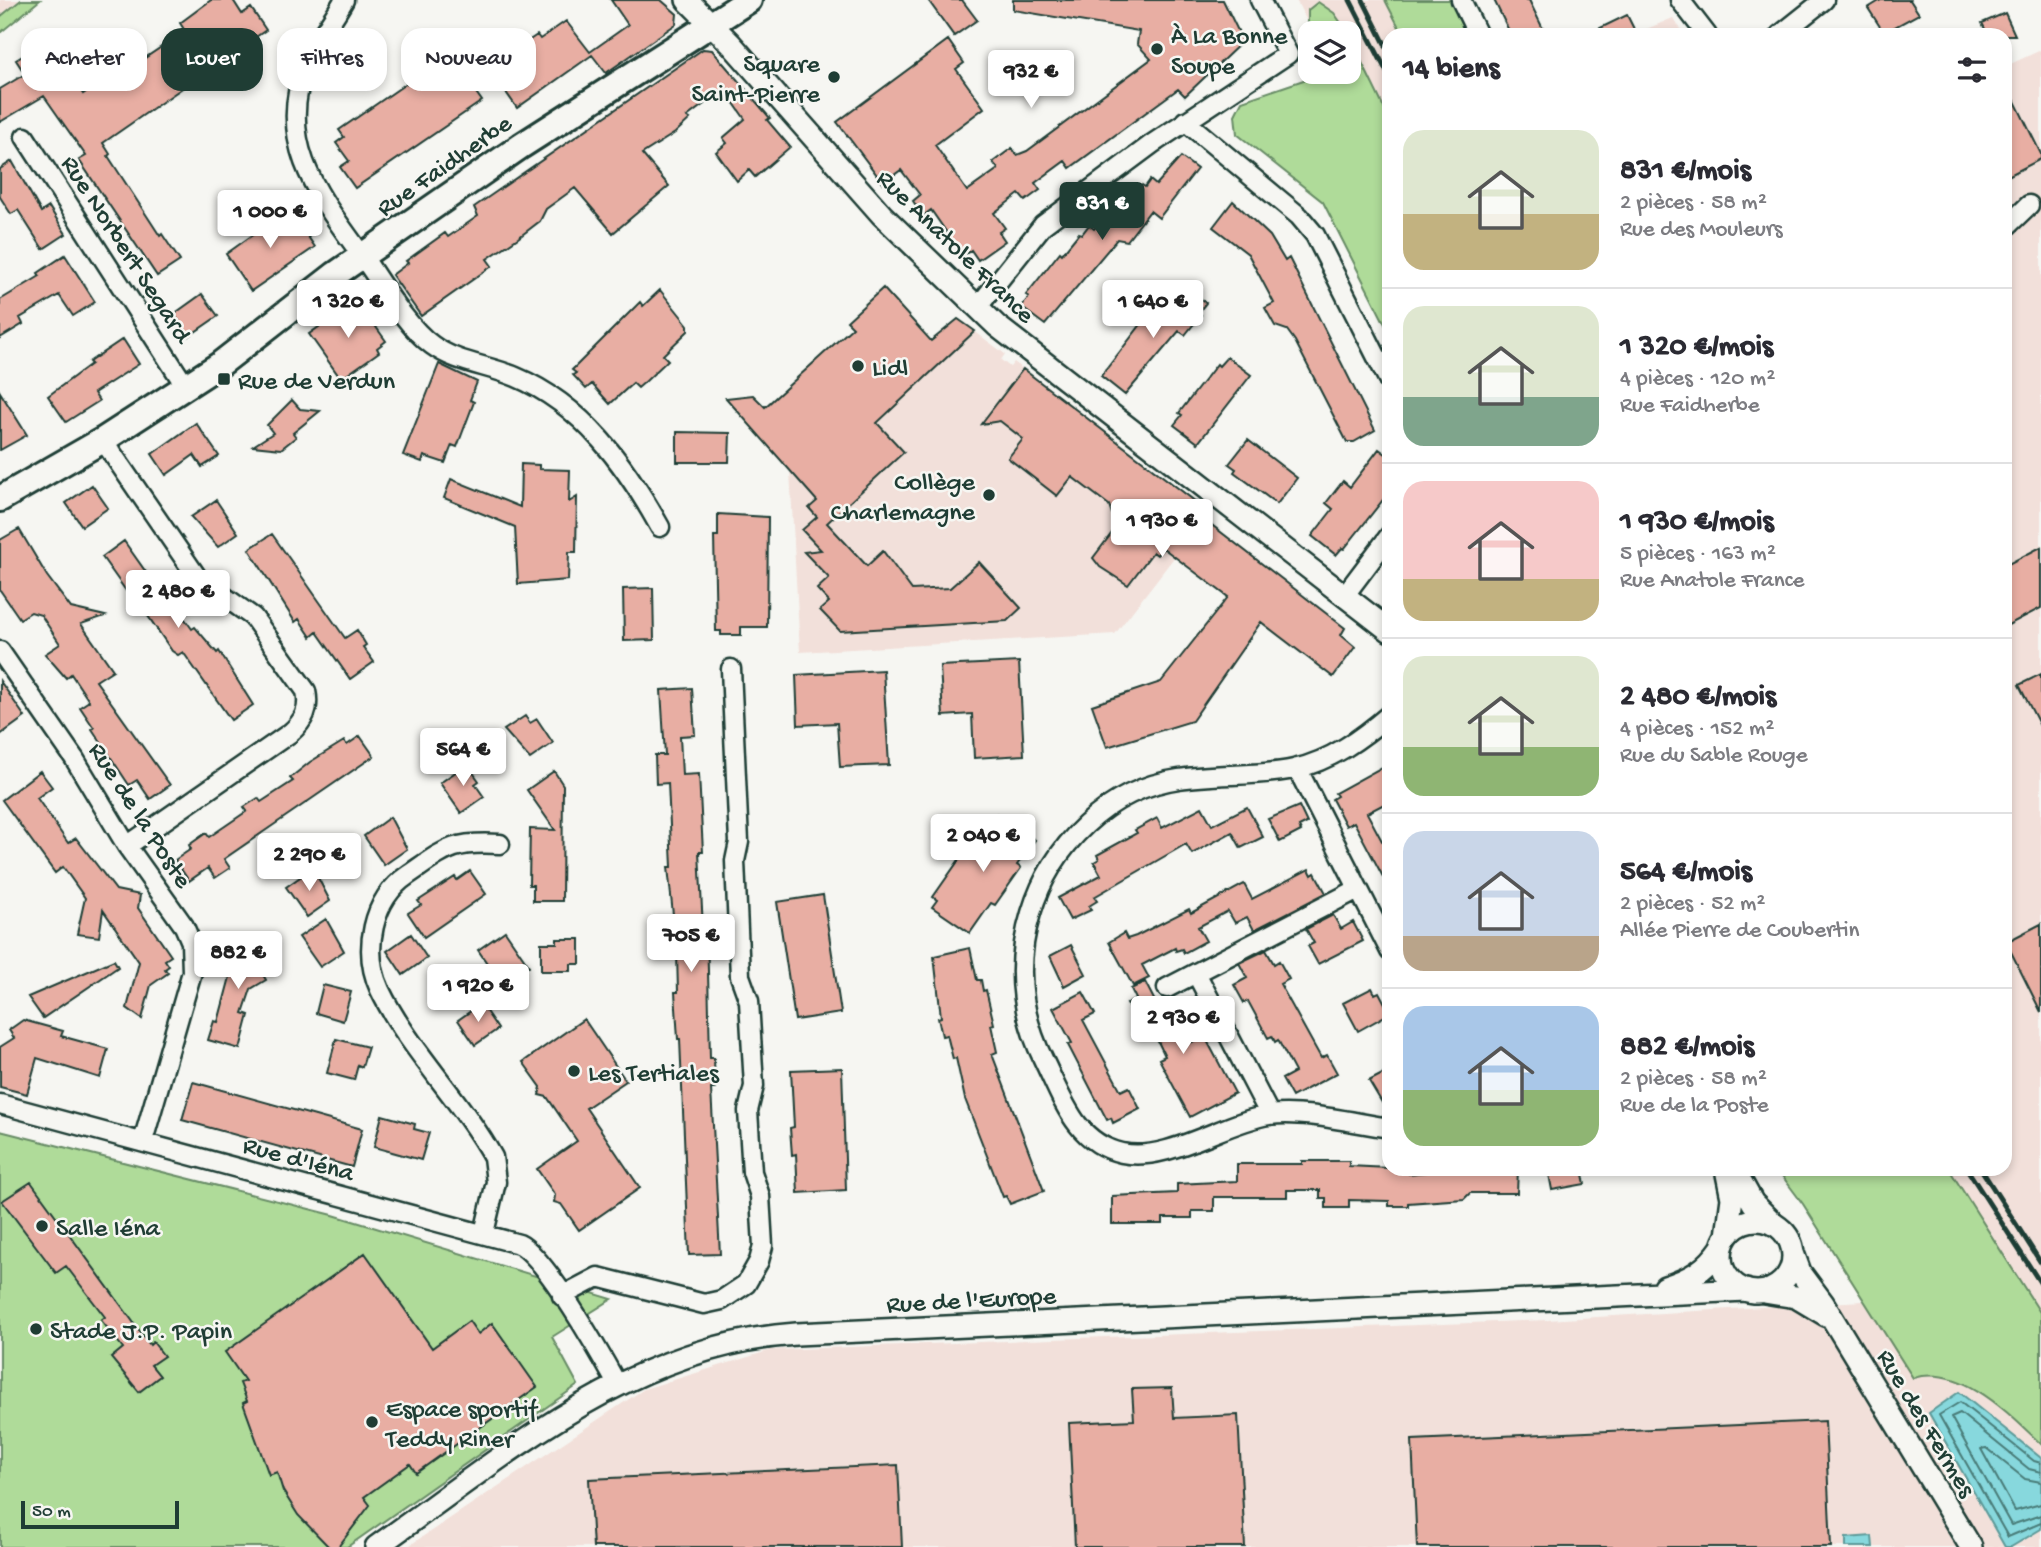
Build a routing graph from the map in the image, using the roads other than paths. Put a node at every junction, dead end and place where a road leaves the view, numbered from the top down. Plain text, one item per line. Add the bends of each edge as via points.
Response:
1 (344, 0) edge
2 (687, 0) edge
3 (749, 0) edge
4 (1260, 0) edge
5 (1461, 0) edge
6 (1680, 0) edge
7 (1824, 0) edge
8 (713, 24) junction
9 (1475, 28) edge
10 (1702, 28) edge
11 (1789, 28) edge
12 (1185, 121) junction
13 (25, 137) dead end
14 (2029, 205) dead end
15 (2012, 221) edge
16 (362, 256) junction
17 (977, 308) junction
18 (1382, 367) edge
19 (186, 387) junction
20 (103, 440) junction
21 (0, 499) edge
22 (660, 527) dead end
23 (1382, 546) edge
24 (1344, 596) junction
25 (1382, 625) edge
26 (0, 651) edge
27 (731, 669) dead end
28 (1382, 720) edge
29 (1297, 768) junction
30 (500, 844) dead end
31 (127, 846) junction
32 (1358, 889) junction
33 (1382, 936) edge
34 (1196, 973) junction
35 (1167, 988) dead end
36 (0, 1104) edge
37 (1270, 1115) junction
38 (1382, 1127) edge
39 (143, 1141) junction
40 (1727, 1176) edge
41 (1738, 1176) edge
42 (1774, 1224) junction
43 (484, 1233) junction
44 (1724, 1242) junction
45 (1793, 1253) junction
46 (1755, 1291) junction
47 (1626, 1295) junction
48 (562, 1296) junction
49 (1837, 1326) junction
50 (617, 1384) junction
51 (376, 1547) edge
52 (1971, 1547) edge

1 - 16 street via 306,65 298,94 296,136 313,185
2 - 8 street, Rue Anatole France
3 - 8 main road, Rue Faidherbe
4 - 12 street via 1288,54
5 - 9 street
6 - 10 street
7 - 11 street
8 - 16 main road, Rue Faidherbe via 611,86
8 - 17 street, Rue Anatole France via 882,215
12 - 17 street via 1043,225
12 - 18 street via 1299,216 1315,235
13 - 19 street, Rue Norbert Segard
14 - 15 street
16 - 19 main road, Rue Faidherbe
16 - 22 street via 428,342 459,359 504,371 540,389 588,427 626,470
17 - 24 street, Rue Anatole France
19 - 20 main road, Rue Faidherbe
20 - 21 main road, Rue Faidherbe
20 - 31 street via 192,570 263,628 306,691 308,702 300,724 290,733
23 - 24 street
24 - 25 street, Rue Anatole France
26 - 31 street, Rue de la Poste via 80,767
27 - 48 street via 740,976 749,1001 754,1086 748,1111 763,1246 757,1269 723,1300 704,1304 594,1277
28 - 29 street via 1351,745
29 - 32 street
29 - 37 street via 1165,781 1105,808 1073,838 1047,873 1027,928 1022,963 1024,1007 1035,1044 1079,1129 1098,1145 1124,1153 1154,1153
30 - 43 street via 455,844 402,879 380,906 372,939 376,976 384,997 493,1157 496,1182
31 - 39 street, Rue de la Poste via 184,926 193,957
32 - 33 street
32 - 34 street
34 - 35 street
34 - 37 street
36 - 39 street, Rue d'Iéna
37 - 38 street
39 - 43 street, Rue d'Iéna
40 - 44 street via 1732,1198
41 - 42 street via 1753,1203
42 - 44 street via 1745,1222
42 - 45 street via 1788,1236
43 - 48 street, Rue d'Iéna via 528,1248
44 - 46 street via 1724,1271 1735,1285
44 - 47 street via 1706,1268 1693,1277
45 - 46 street via 1784,1280
45 - 49 street, Rue des Fermes via 1806,1282
46 - 47 street, Rue des Fermes
46 - 49 street, Rue des Fermes via 1796,1297
47 - 50 street, Rue de l'Europe via 780,1335 701,1350
48 - 50 street, Rue d'Iéna
49 - 52 street, Rue des Fermes
50 - 51 street, Rue de l'Europe via 569,1410

